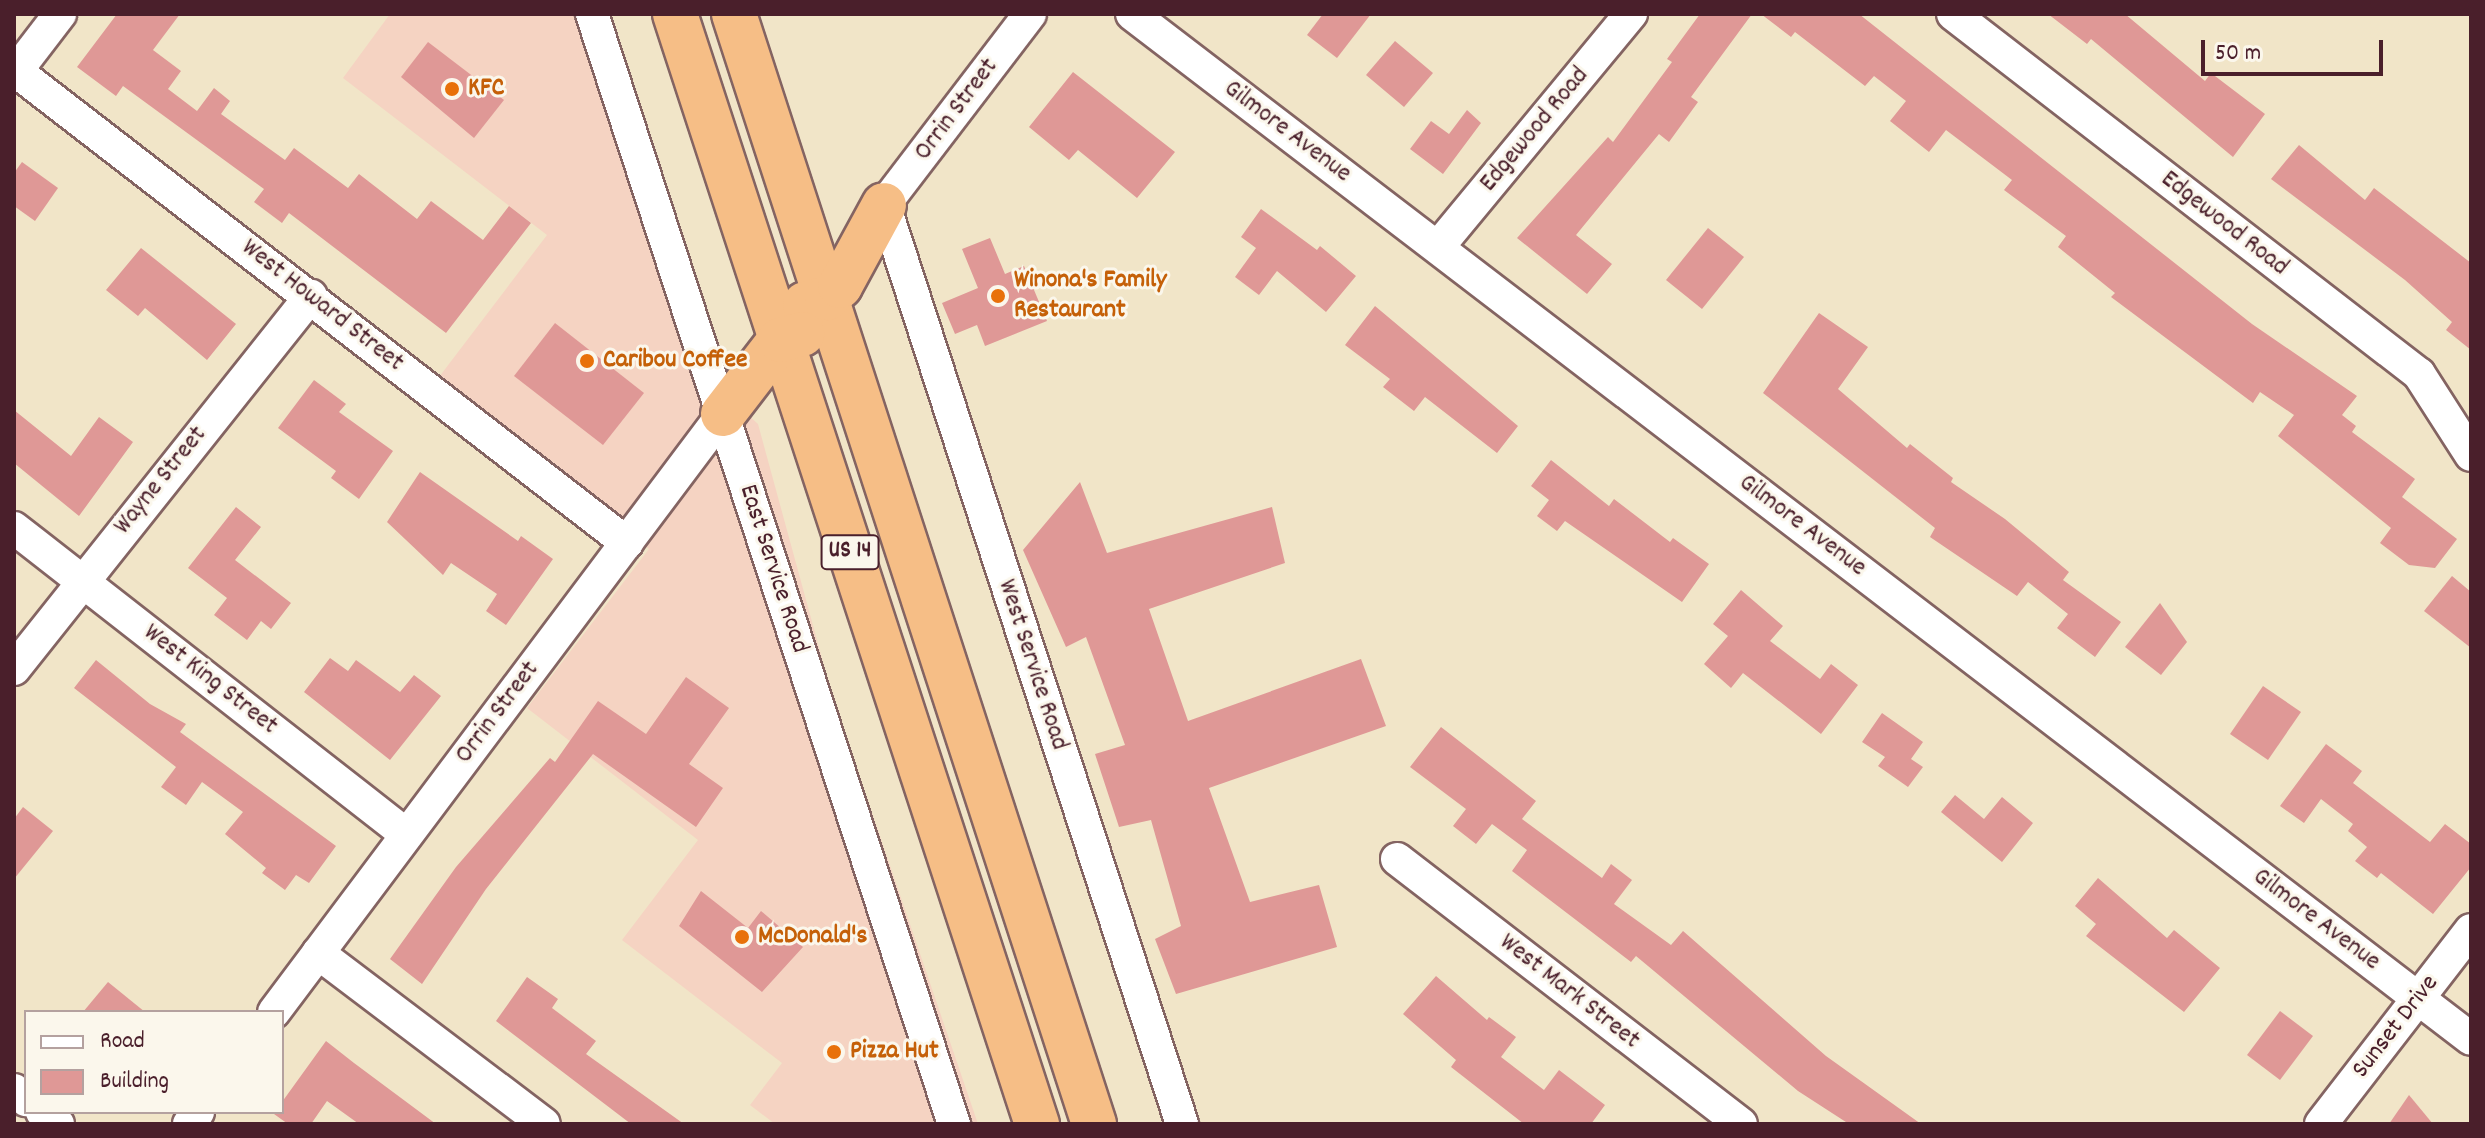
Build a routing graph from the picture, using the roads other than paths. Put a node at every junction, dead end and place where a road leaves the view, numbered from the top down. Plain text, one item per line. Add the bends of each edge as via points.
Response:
1 (60, 14) edge
2 (592, 14) edge
3 (675, 14) edge
4 (1030, 14) edge
5 (1631, 14) edge
6 (1953, 14) edge
7 (735, 16) edge
8 (1138, 16) edge
9 (15, 72) edge
10 (884, 205) junction
11 (798, 212) junction
12 (1438, 247) junction
13 (755, 260) junction
14 (311, 296) junction
15 (827, 298) junction
16 (780, 340) junction
17 (851, 376) junction
18 (723, 414) junction
19 (814, 444) junction
20 (2471, 455) edge
21 (14, 528) edge
22 (627, 543) junction
23 (82, 580) junction
24 (14, 669) edge
25 (406, 834) junction
26 (1397, 859) dead end
27 (2471, 930) edge
28 (318, 953) junction
29 (993, 990) junction
30 (2419, 999) junction
31 (275, 1010) edge
32 (1064, 1031) junction
33 (2471, 1039) edge
34 (544, 1124) edge
35 (954, 1124) edge
36 (1037, 1124) edge
37 (1094, 1124) edge
38 (1182, 1124) edge
39 (1741, 1124) edge
40 (2321, 1124) edge

1 - 9 street
2 - 18 street, East Service Road
3 - 13 highway, US 14
4 - 10 street, Orrin Street
5 - 12 street, Edgewood Road
6 - 20 street, Edgewood Road via 2419,374
7 - 11 highway, US 14
8 - 12 street, Gilmore Avenue
9 - 14 street, West Howard Street
10 - 11 highway via 863,222 833,231 809,224
10 - 15 highway via 851,271
10 - 38 street, West Service Road
11 - 15 highway, US 14
12 - 30 street, Gilmore Avenue
13 - 15 highway via 776,289 795,302
13 - 16 highway, US 14
14 - 22 street, West Howard Street
14 - 23 street, Wayne Street
15 - 17 highway, US 14
16 - 17 highway via 800,333 810,337
16 - 18 highway
16 - 19 highway, US 14
17 - 32 highway, US 14
18 - 19 highway via 770,400 792,415
18 - 22 street, Orrin Street
18 - 35 street, East Service Road
19 - 29 highway, US 14
21 - 23 street, West King Street
22 - 25 street, Orrin Street
23 - 24 street, Wayne Street
23 - 25 street, West King Street
25 - 28 street, Orrin Street
26 - 39 street, West Mark Street
27 - 30 street, Sunset Drive
28 - 31 street, Orrin Street
28 - 34 street
29 - 32 highway via 1019,1025 1041,1034
29 - 36 highway, US 14
30 - 33 street, Gilmore Avenue
30 - 40 street, Sunset Drive
32 - 37 highway, US 14

